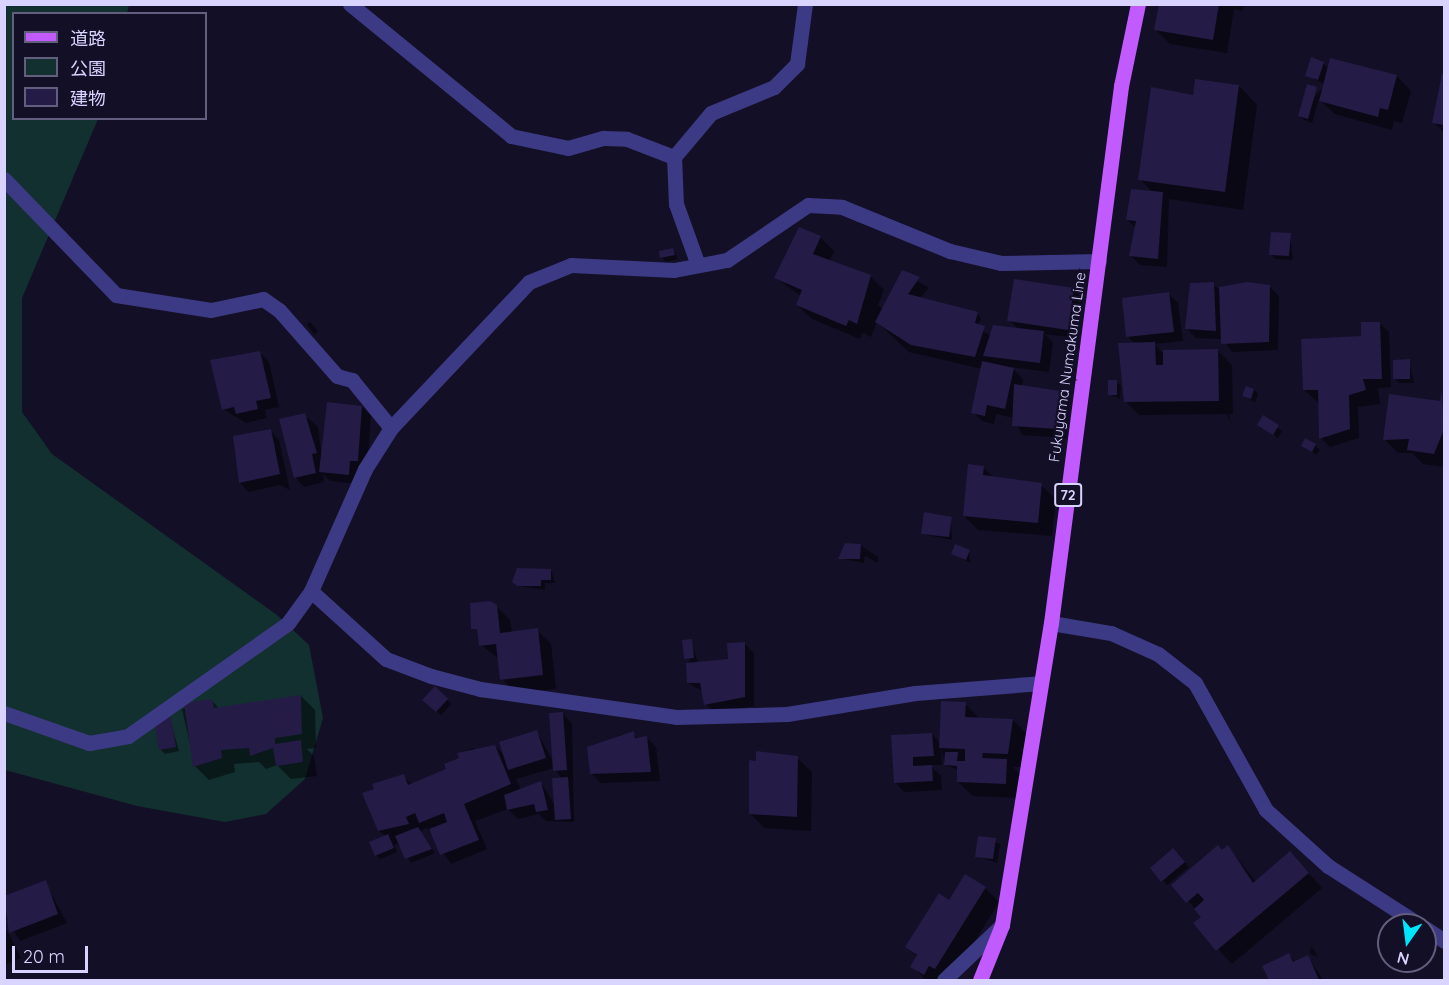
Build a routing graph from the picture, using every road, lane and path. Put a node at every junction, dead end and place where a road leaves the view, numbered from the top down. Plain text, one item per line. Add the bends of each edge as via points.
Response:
1 (350, 4) edge
2 (805, 4) edge
3 (1137, 4) edge
4 (674, 157) junction
5 (4, 179) edge
6 (1099, 261) junction
7 (698, 265) junction
8 (391, 428) junction
9 (311, 591) junction
10 (1051, 623) junction
11 (1041, 683) junction
12 (4, 713) edge
13 (1401, 913) edge
14 (1002, 924) junction
15 (944, 981) edge
16 (980, 981) edge

1 - 4 street via 511,136 568,148 604,138 627,139
2 - 4 street via 797,64 774,87 711,113
3 - 6 main road, Fukuyama Numakuma Line / 72
4 - 7 street via 676,204
5 - 8 street via 116,295 211,310 263,299 279,310 337,376 352,380
6 - 7 street via 1001,263 950,251 842,207 808,204 727,260
6 - 10 main road, Fukuyama Numakuma Line / 72
7 - 8 street via 674,270 571,265 529,282
8 - 9 street via 365,469
9 - 11 street via 386,659 431,676 480,690 676,717 787,714 915,693
9 - 12 street via 288,623 128,736 89,743
10 - 11 main road, Fukuyama Numakuma Line / 72
10 - 13 street via 1111,633 1158,654 1195,683 1266,810 1328,866
11 - 14 main road, Fukuyama Numakuma Line / 72
14 - 15 street
14 - 16 main road, Fukuyama Numakuma Line / 72

